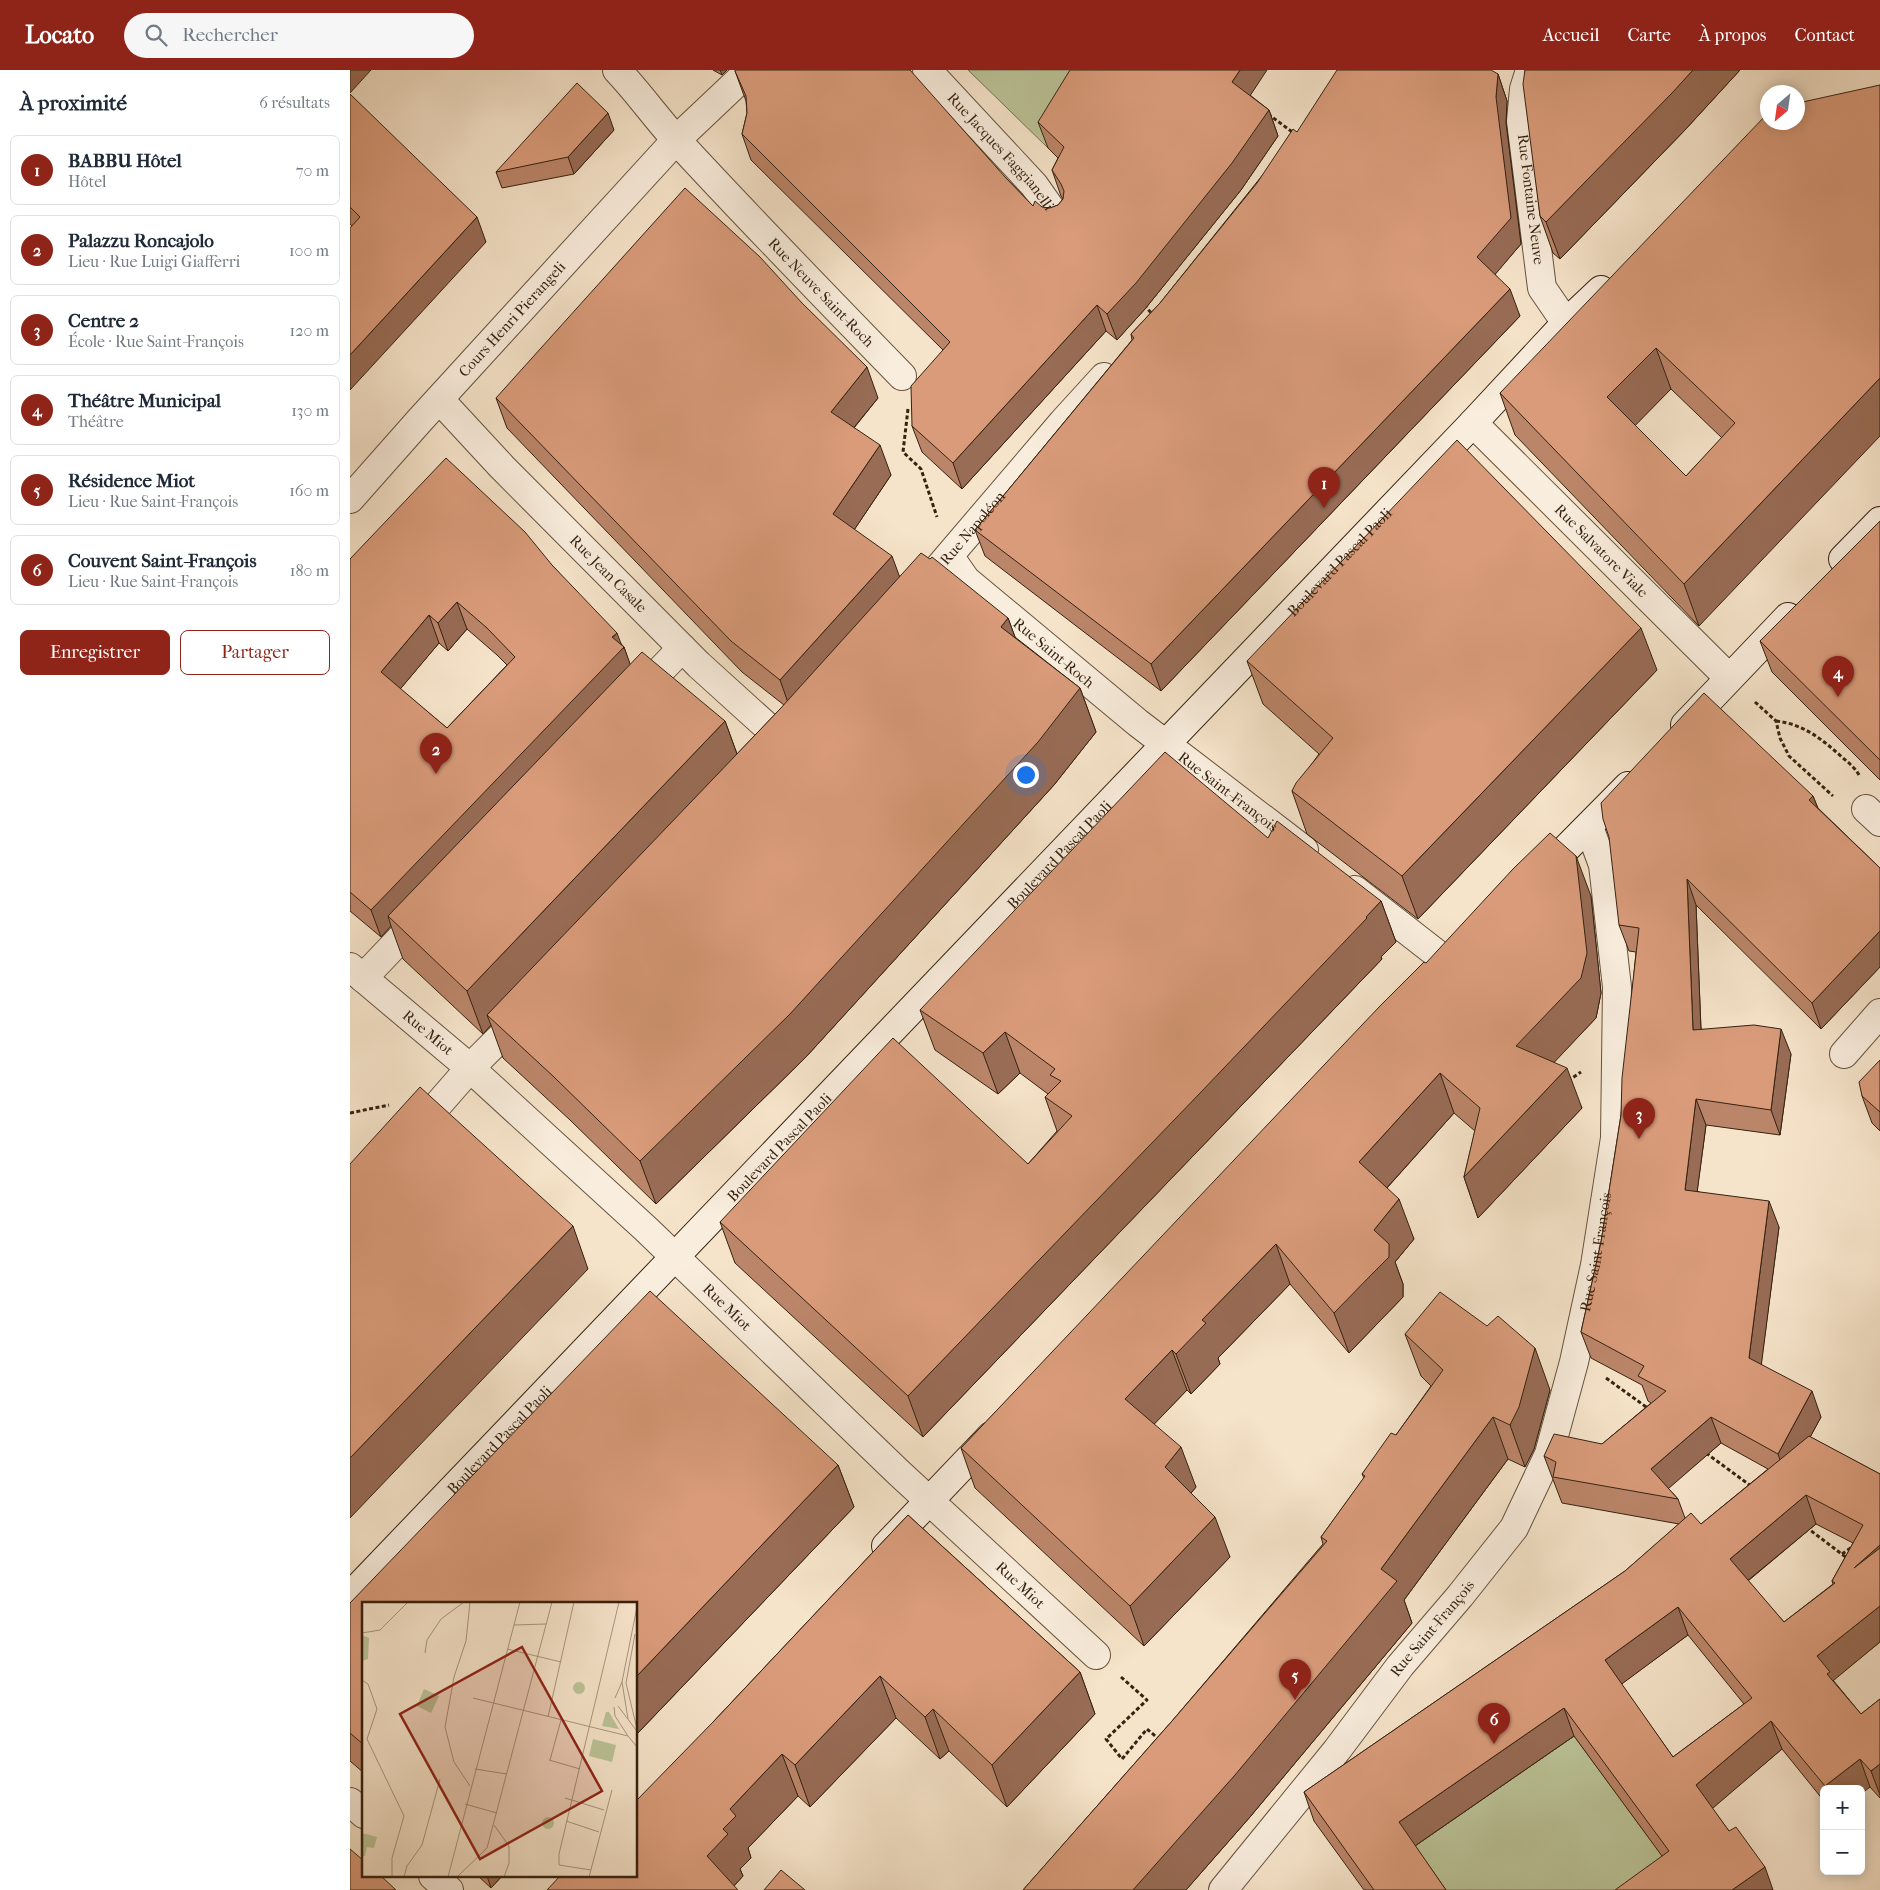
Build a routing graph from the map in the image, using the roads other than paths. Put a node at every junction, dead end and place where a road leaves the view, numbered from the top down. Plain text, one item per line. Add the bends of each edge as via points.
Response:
1 (617, 70) edge
2 (750, 70) edge
3 (927, 70) edge
4 (1530, 70) edge
5 (676, 140) junction
6 (1058, 219) edge
7 (1622, 270) edge
8 (1149, 311) dead end
9 (1566, 323) junction
10 (902, 376) road end
11 (440, 400) junction
12 (1473, 423) junction
13 (350, 499) edge
14 (1880, 521) edge
15 (950, 557) junction
16 (1825, 578) edge
17 (1804, 600) edge
18 (903, 608) edge
19 (691, 656) junction
20 (1729, 678) junction
21 (619, 713) edge
22 (1166, 742) junction
23 (1669, 742) edge
24 (763, 763) edge
25 (1642, 770) edge
26 (1589, 827) junction
27 (1519, 895) edge
28 (438, 899) edge
29 (1471, 943) edge
30 (356, 972) edge
31 (540, 998) edge
32 (1880, 1013) edge
33 (1844, 1054) dead end
34 (470, 1068) junction
35 (396, 1152) edge
36 (674, 1258) junction
37 (1005, 1422) edge
38 (929, 1501) junction
39 (868, 1565) edge
40 (350, 1596) edge
41 (1096, 1655) road end
42 (350, 1802) edge
43 (362, 1812) edge
44 (436, 1878) edge
45 (449, 1890) edge
46 (1223, 1890) edge

1 - 5 street, Rue Neuve Saint-Roch
2 - 5 street, Cours Henri Pierangeli
3 - 6 street, Rue Jacques Faggianelli via 1034,185
4 - 9 street, Rue Fontaine Neuve via 1524,89 1522,121 1542,288
5 - 10 street, Rue Neuve Saint-Roch
5 - 11 street, Cours Henri Pierangeli
7 - 9 street, Boulevard Pascal Paoli
8 - 15 street, Rue Napoléon via 1063,422
9 - 12 street, Boulevard Pascal Paoli
11 - 13 street, Cours Henri Pierangeli
11 - 19 street, Rue Jean Casale via 502,467
12 - 20 street, Rue Salvatore Viale
12 - 22 street, Boulevard Pascal Paoli
14 - 16 street
15 - 18 street, Rue Napoléon
15 - 22 street, Rue Saint-Roch via 966,580
17 - 20 street
19 - 21 street
19 - 24 street, Rue Jean Casale via 790,734
20 - 23 street
22 - 29 street, Rue Saint-François via 1330,871 1443,971
22 - 36 street, Boulevard Pascal Paoli
25 - 26 street
26 - 27 street
26 - 46 street, Rue Saint-François via 1603,865 1617,987 1615,1138 1595,1264 1574,1362 1549,1454 1514,1528
28 - 30 street
30 - 34 street, Rue Miot
31 - 34 street
32 - 33 street
34 - 35 street
34 - 36 street, Rue Miot
36 - 38 street, Rue Miot
36 - 40 street, Boulevard Pascal Paoli
37 - 38 street
38 - 39 street
38 - 41 street, Rue Miot
42 - 43 street
44 - 45 street

